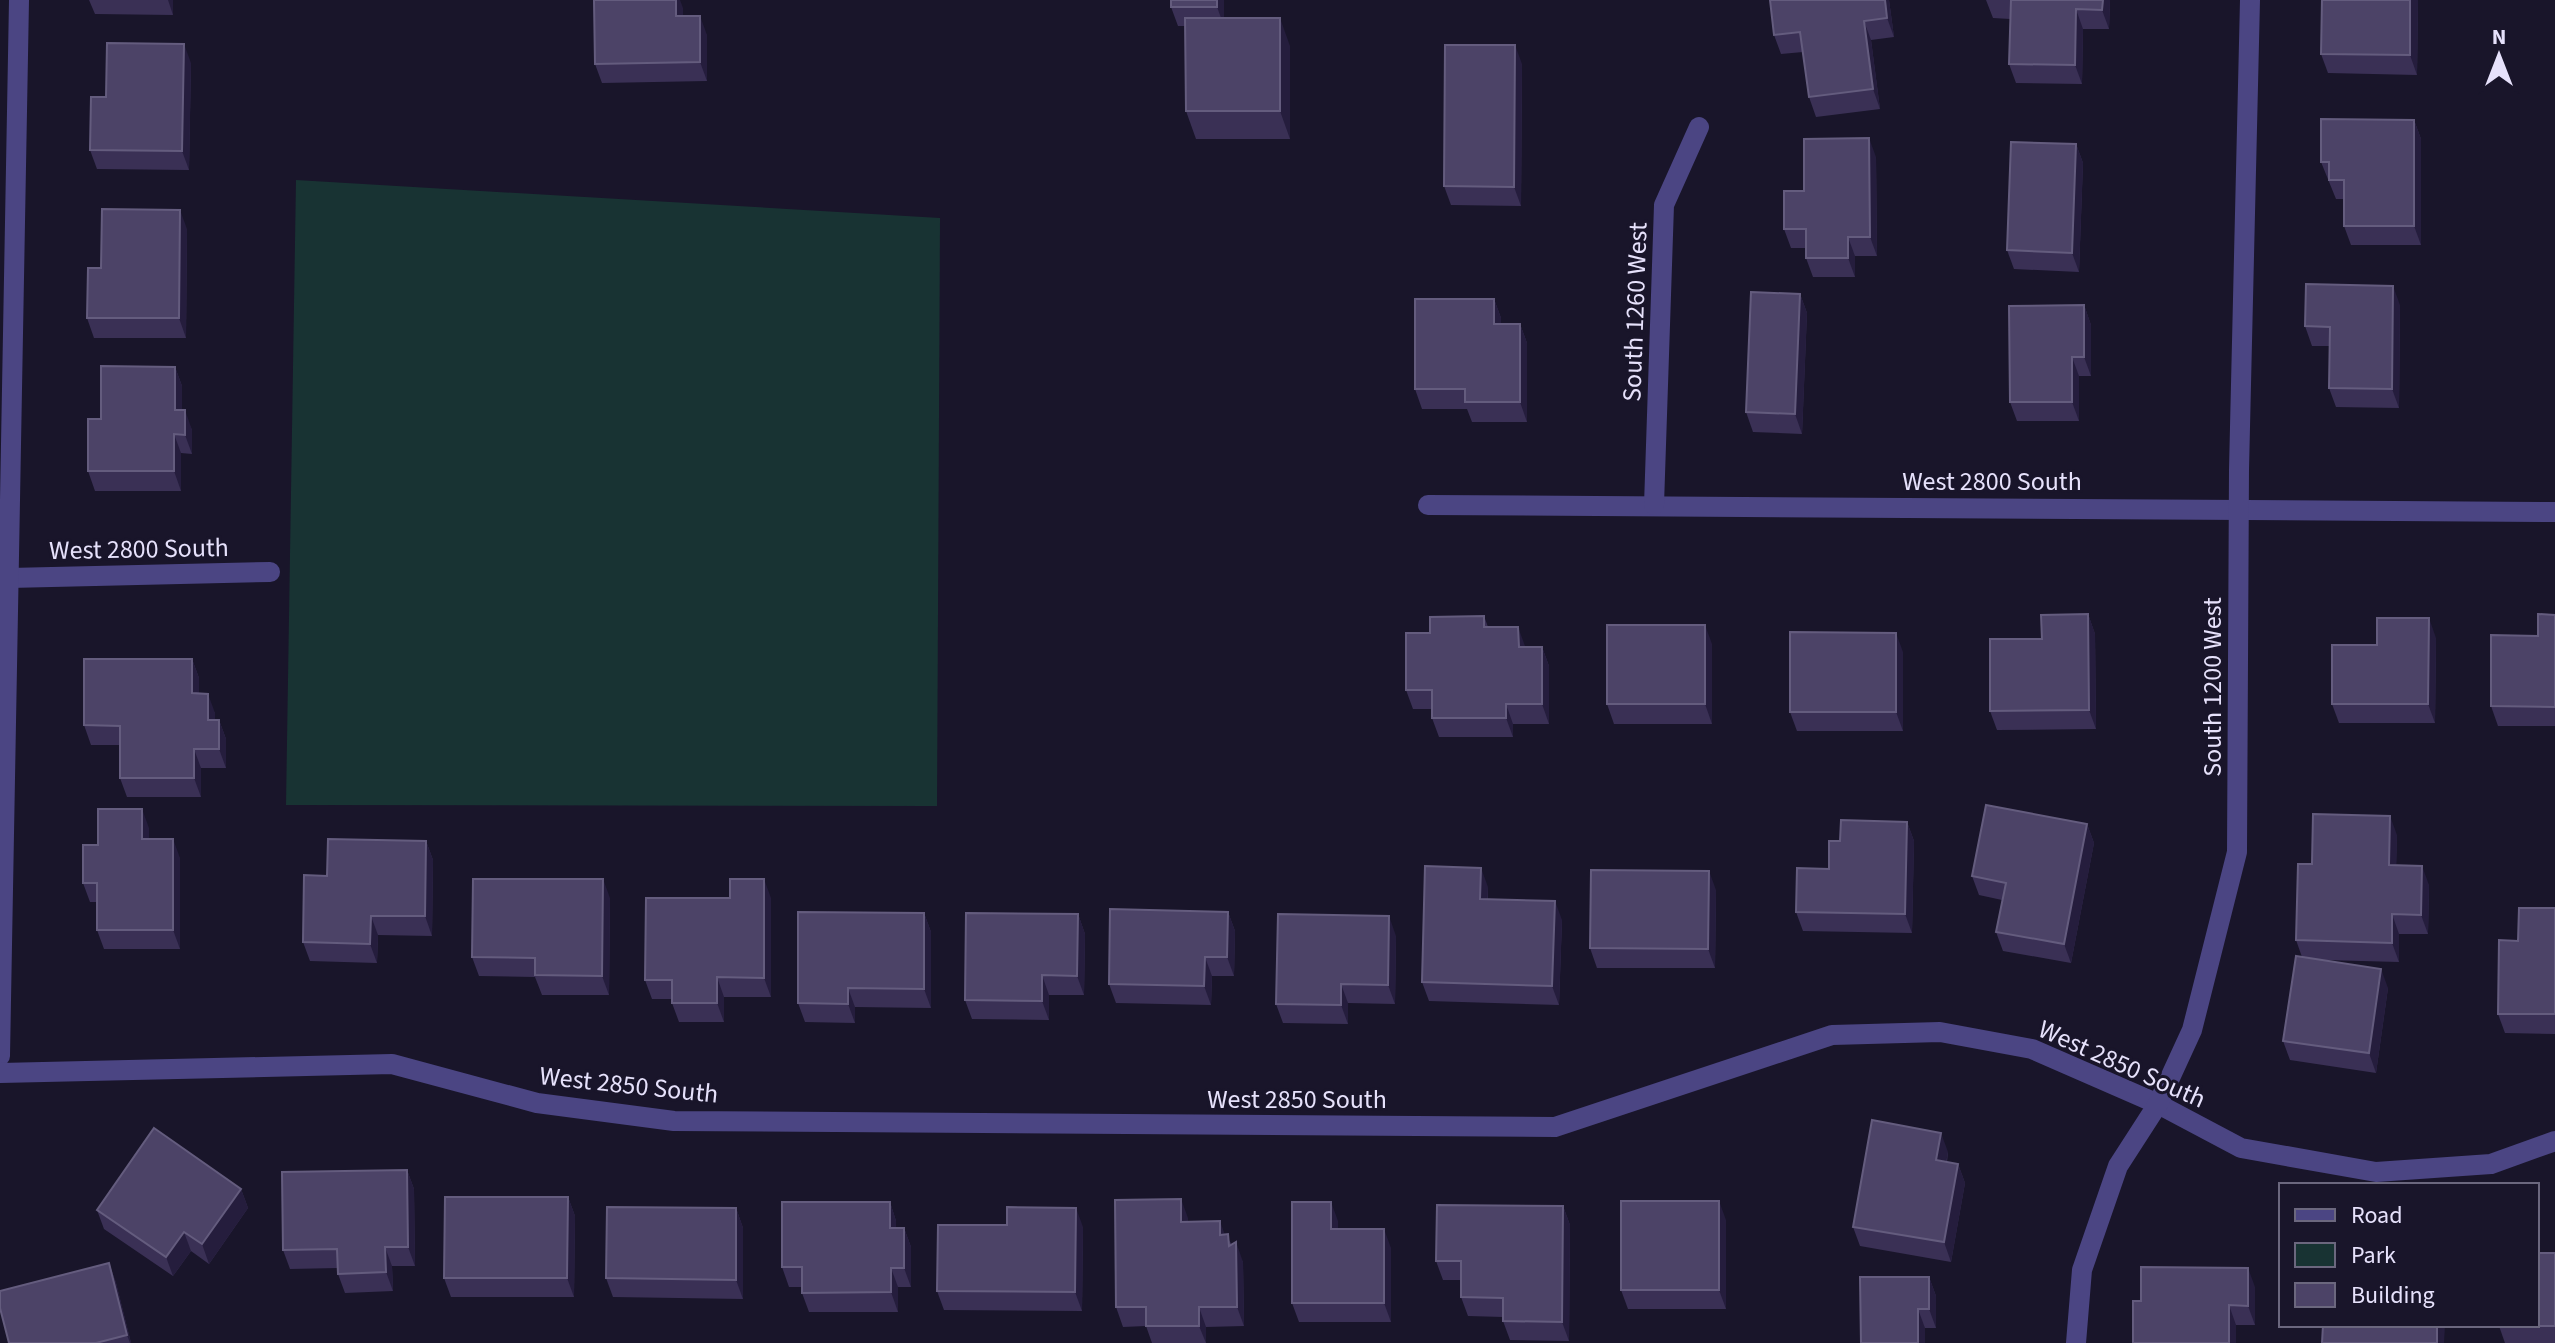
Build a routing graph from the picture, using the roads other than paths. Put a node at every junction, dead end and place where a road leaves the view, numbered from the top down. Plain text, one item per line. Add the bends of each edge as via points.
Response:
1 (19, 0) edge
2 (2250, 0) edge
3 (1699, 127) dead end
4 (1428, 505) dead end
5 (1654, 505) junction
6 (2239, 508) junction
7 (2555, 512) edge
8 (270, 572) dead end
9 (9, 578) junction
10 (0, 1056) edge
11 (0, 1073) edge
12 (2158, 1104) junction
13 (2555, 1141) edge
14 (2076, 1343) edge

1 - 9 street
2 - 6 street, South 1200 West
3 - 5 street, South 1260 West via 1664,205
4 - 5 street, West 2800 South
5 - 6 street, West 2800 South
6 - 7 street, West 2800 South
6 - 12 street, South 1200 West via 2237,852 2192,1030
8 - 9 street, West 2800 South
9 - 10 street
11 - 12 street, West 2850 South via 392,1064 537,1103 674,1121 1555,1127 1832,1035 1940,1032 2032,1049
12 - 13 street, West 2850 South via 2241,1148 2376,1172 2491,1164
12 - 14 street, South 1200 West via 2118,1166 2082,1270

